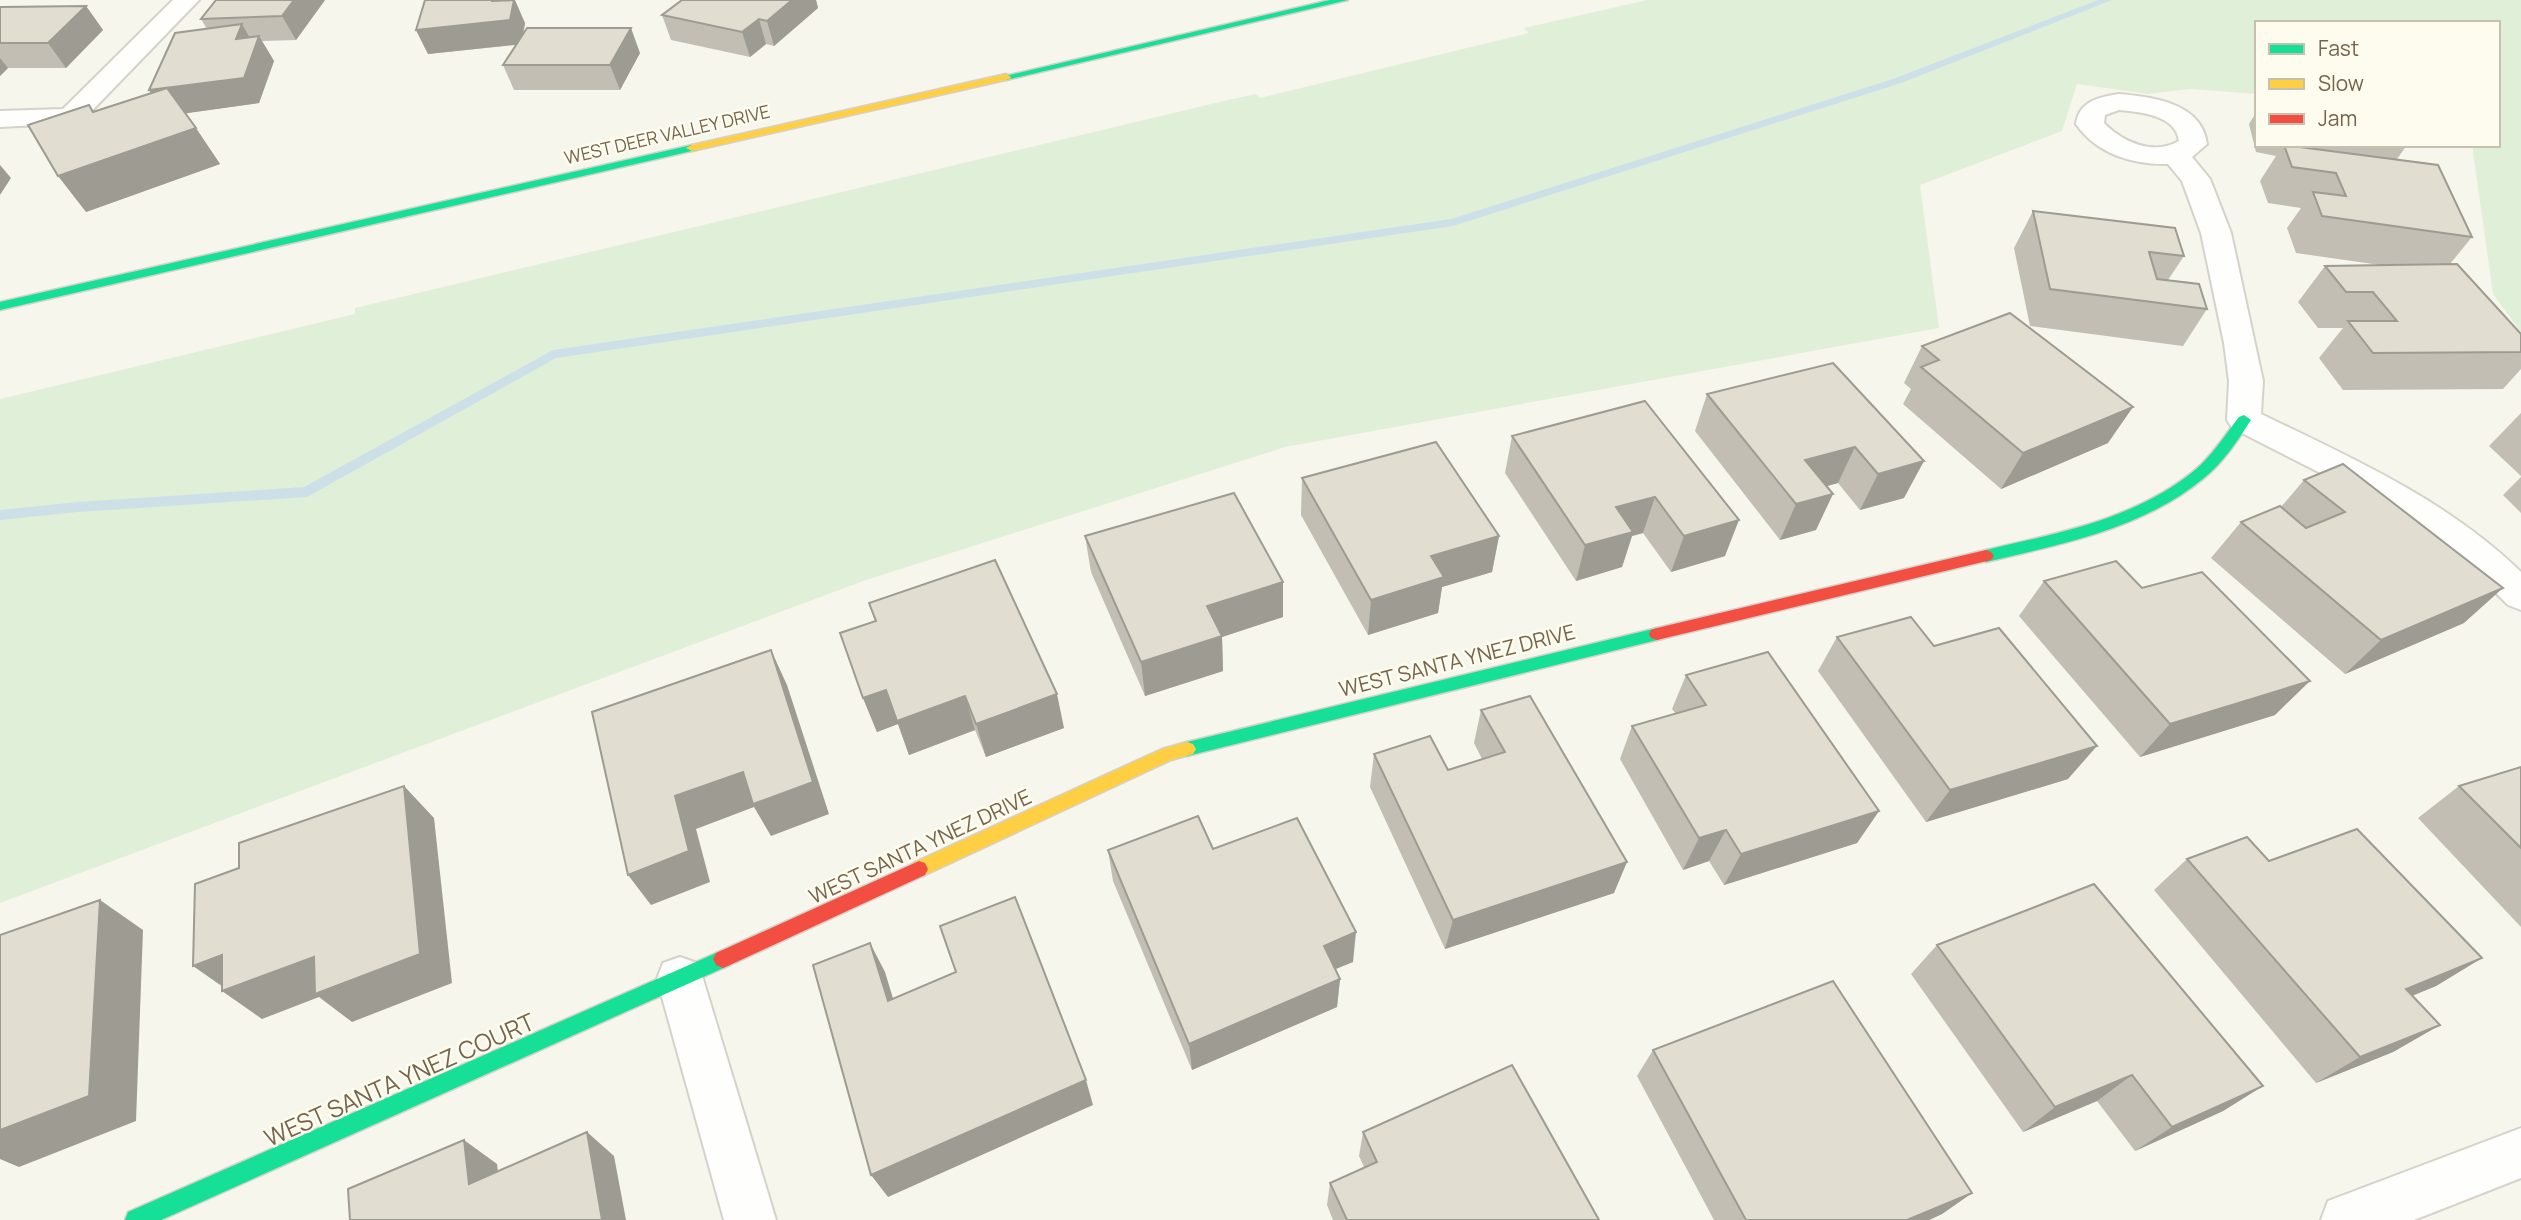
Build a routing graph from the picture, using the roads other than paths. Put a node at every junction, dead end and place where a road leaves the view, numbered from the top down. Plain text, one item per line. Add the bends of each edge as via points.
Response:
1 (187, 0) edge
2 (1343, 0) edge
3 (0, 119) edge
4 (2175, 154) dead end
5 (0, 306) edge
6 (2244, 420) junction
7 (2521, 595) edge
8 (681, 979) junction
9 (2521, 1153) edge
10 (136, 1220) edge
11 (750, 1220) edge
12 (2347, 1220) edge

1 - 3 street via 70,117
2 - 5 street, WEST DEER VALLEY DRIVE
4 - 6 street via 2196,179 2216,233 2246,381
6 - 7 street via 2358,476 2442,527
6 - 8 street, WEST SANTA YNEZ DRIVE via 2201,473 2153,507 2047,541 1168,754
8 - 10 street, WEST SANTA YNEZ COURT
8 - 11 street
9 - 12 street

